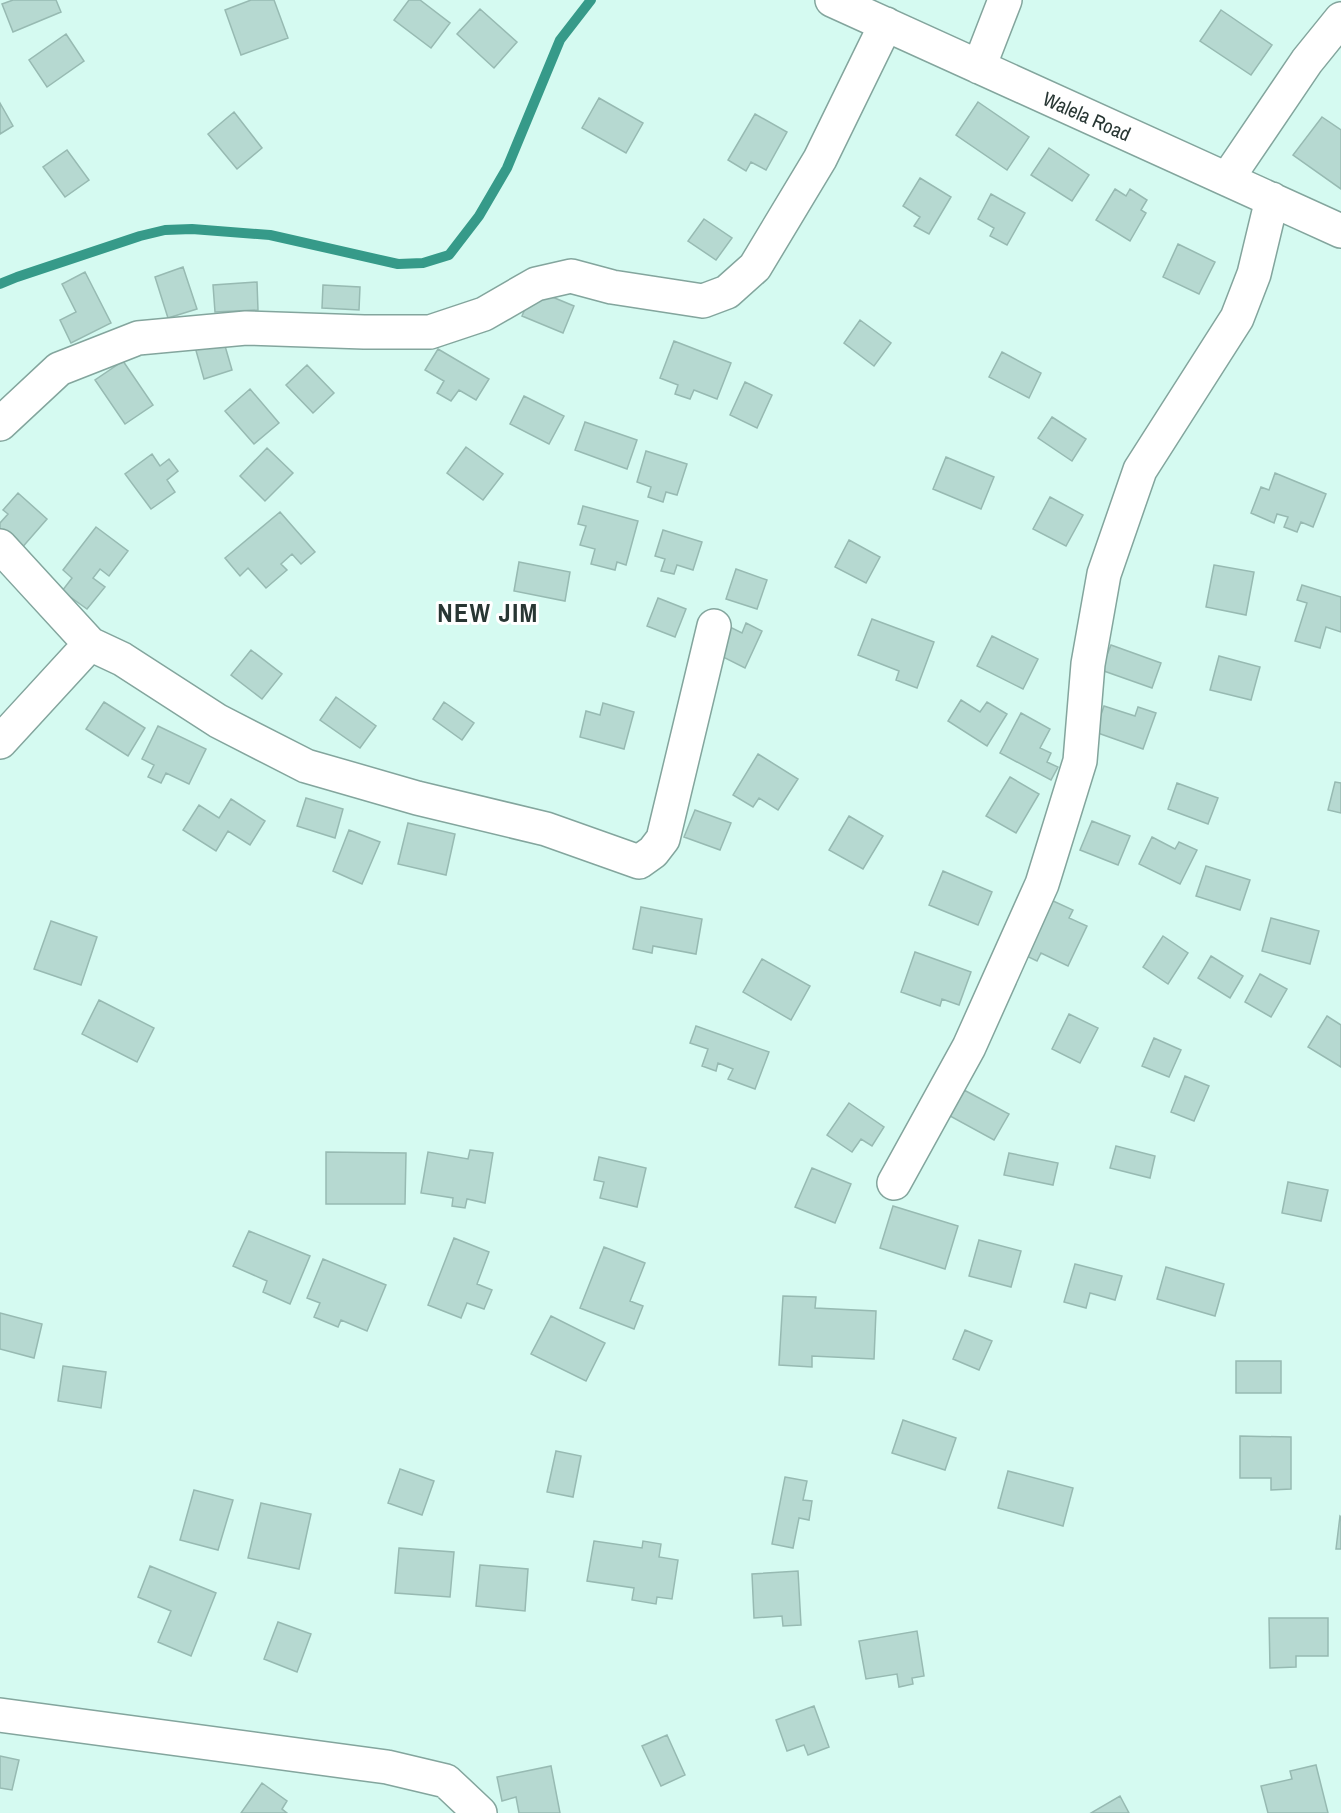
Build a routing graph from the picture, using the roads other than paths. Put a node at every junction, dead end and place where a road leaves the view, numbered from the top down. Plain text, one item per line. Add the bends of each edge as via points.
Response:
1 (832, 0) edge
2 (1005, 0) edge
3 (1341, 18) edge
4 (885, 24) junction
5 (978, 67) junction
6 (1227, 179) junction
7 (1272, 199) junction
8 (1341, 231) edge
9 (0, 424) edge
10 (0, 546) edge
11 (714, 626) dead end
12 (90, 644) junction
13 (0, 742) edge
14 (894, 1183) dead end
15 (0, 1715) edge
16 (480, 1813) edge

1 - 4 street, Walela Road
2 - 5 street
3 - 6 street
4 - 5 street, Walela Road
4 - 9 street via 820,159 755,267 727,292 703,301 612,287 571,276 536,284 484,314 430,332 246,328 138,338 58,369
5 - 6 street, Walela Road
6 - 7 street, Walela Road
7 - 8 street, Walela Road
7 - 14 street via 1254,274 1237,318 1140,470 1104,574 1088,664 1080,761 1042,884 969,1047
10 - 12 street
11 - 12 street via 663,839 639,862 546,829 306,766 218,721 122,659
12 - 13 street
15 - 16 street via 387,1767 446,1780

